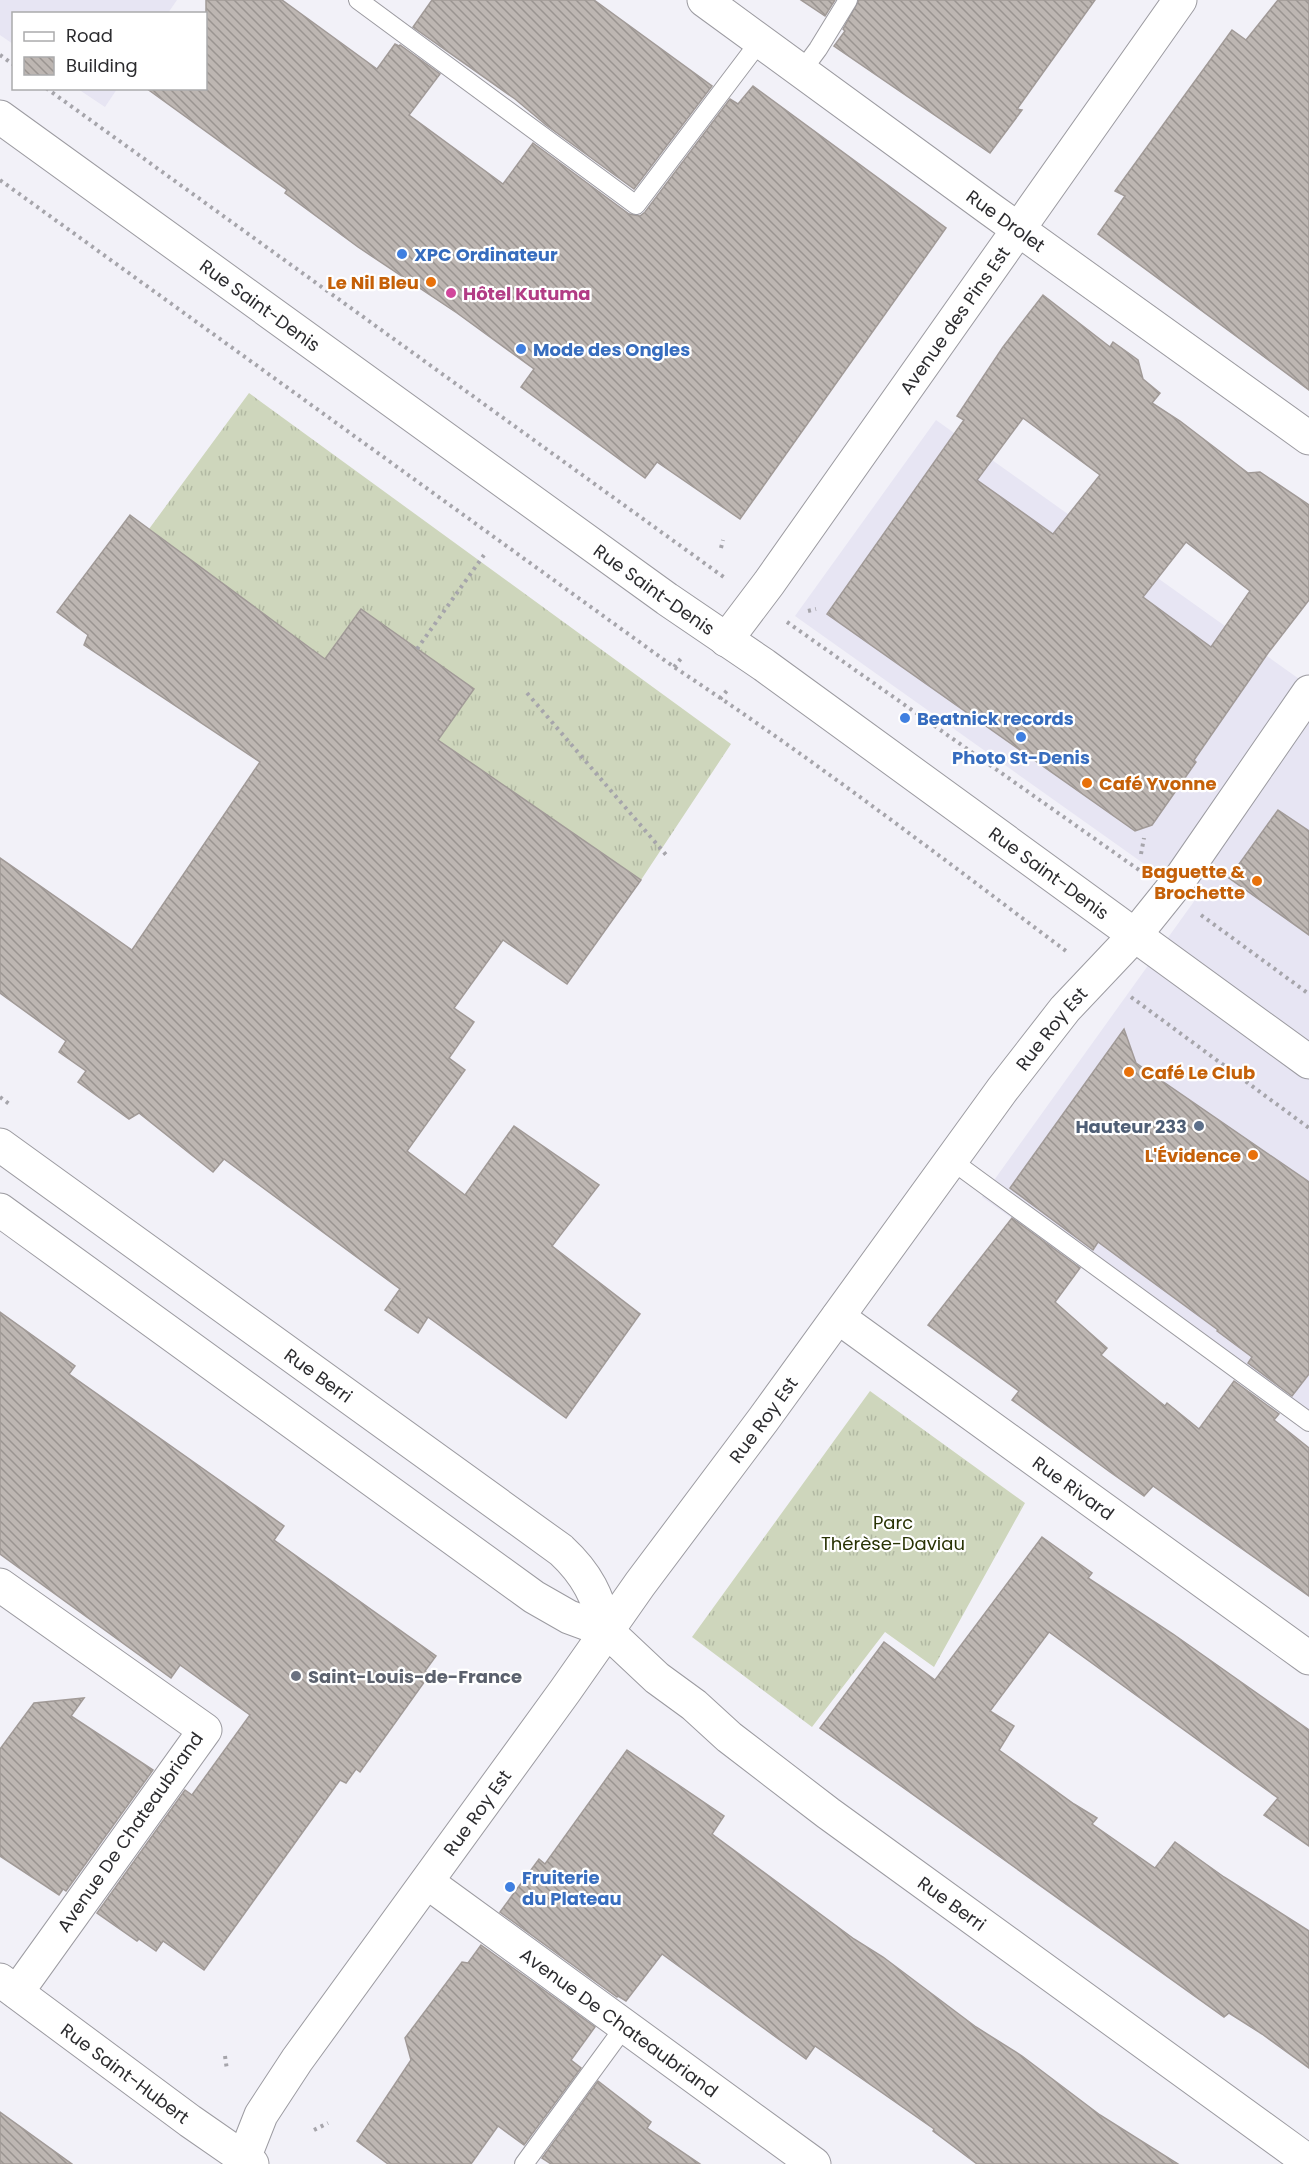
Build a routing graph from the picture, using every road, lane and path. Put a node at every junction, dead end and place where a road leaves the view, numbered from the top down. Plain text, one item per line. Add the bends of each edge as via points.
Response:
1 (358, 0) edge
2 (704, 0) edge
3 (848, 0) edge
4 (1180, 0) edge
5 (760, 40) junction
6 (801, 72) junction
7 (49, 90) edge
8 (3, 126) edge
9 (0, 180) edge
10 (1018, 229) junction
11 (1309, 438) edge
12 (723, 540) dead end
13 (721, 548) dead end
14 (484, 555) dead end
15 (709, 566) dead end
16 (816, 609) dead end
17 (808, 611) dead end
18 (781, 618) dead end
19 (726, 640) junction
20 (417, 650) dead end
21 (1309, 692) edge
22 (526, 693) dead end
23 (1144, 838) dead end
24 (1110, 851) dead end
25 (1141, 854) dead end
26 (667, 856) dead end
27 (1214, 925) dead end
28 (1045, 935) dead end
29 (1135, 935) junction
30 (1309, 994) edge
31 (1138, 1004) dead end
32 (1309, 1062) edge
33 (1309, 1128) edge
34 (0, 1145) edge
35 (951, 1160) junction
36 (0, 1210) edge
37 (838, 1317) junction
38 (1309, 1422) edge
39 (0, 1585) edge
40 (607, 1630) junction
41 (1309, 1659) edge
42 (427, 1882) junction
43 (9, 1986) edge
44 (625, 2026) junction
45 (225, 2056) dead end
46 (227, 2070) dead end
47 (328, 2123) dead end
48 (314, 2130) dead end
49 (246, 2162) edge
50 (1309, 2162) edge
51 (524, 2164) edge
52 (814, 2164) edge

1 - 5 lane via 636,205
2 - 5 street, Rue Drolet
3 - 6 lane
4 - 10 street, Avenue des Pins Est
5 - 6 street, Rue Drolet
6 - 10 street, Rue Drolet
7 - 15 path
8 - 19 street, Rue Saint-Denis
9 - 28 path
10 - 11 street, Rue Drolet
10 - 19 street, Avenue des Pins Est
12 - 13 path
14 - 20 path
16 - 17 path
18 - 24 path
19 - 29 street, Rue Saint-Denis
21 - 29 street, Rue Roy Est via 1180,879
22 - 26 path
23 - 25 path
27 - 30 path
29 - 32 street, Rue Saint-Denis
29 - 35 street, Rue Roy Est via 1052,1025
31 - 33 path
34 - 40 street, Rue Berri via 561,1550 589,1582
35 - 37 street, Rue Roy Est
35 - 38 lane
36 - 40 street, Rue Berri via 534,1597 569,1617
37 - 40 street, Rue Roy Est
37 - 41 street, Rue Rivard
39 - 43 street, Avenue De Chateaubriand via 205,1730
40 - 42 street, Rue Roy Est
40 - 50 street, Rue Berri via 657,1678 828,1813
42 - 44 street, Avenue De Chateaubriand
42 - 49 street, Rue Roy Est via 261,2115
43 - 49 street, Rue Saint-Hubert
44 - 51 lane
44 - 52 street, Avenue De Chateaubriand
45 - 46 path
47 - 48 path

